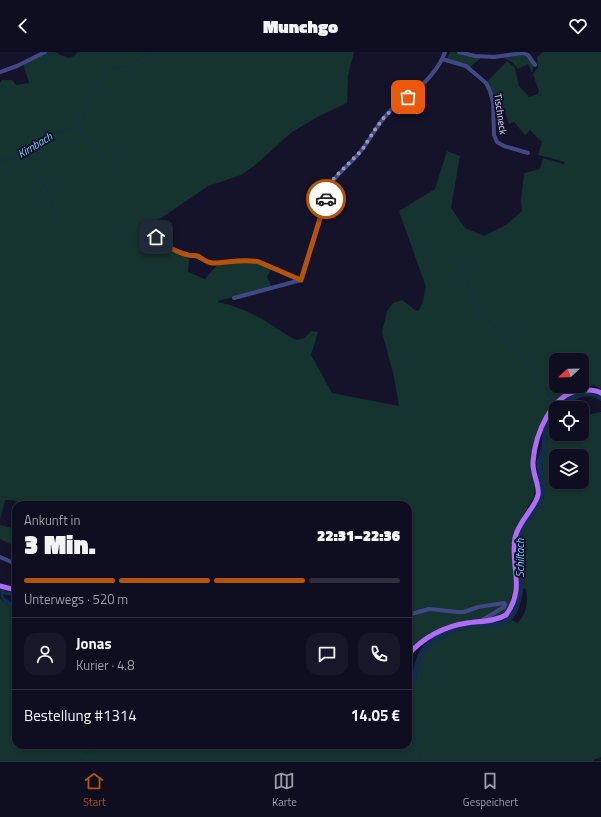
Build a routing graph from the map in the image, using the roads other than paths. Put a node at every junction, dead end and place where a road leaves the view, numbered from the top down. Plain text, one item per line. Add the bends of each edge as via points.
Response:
1 (45, 52) edge
2 (445, 52) edge
3 (459, 52) edge
4 (442, 59) junction
5 (535, 65) dead end
6 (0, 72) edge
7 (528, 153) dead end
8 (156, 237) dead end
9 (301, 280) junction
10 (234, 298) dead end
11 (601, 392) edge
12 (0, 557) edge
13 (12, 562) edge
14 (0, 586) edge
15 (12, 589) edge
16 (412, 614) edge
17 (481, 621) junction
18 (412, 650) edge

1 - 6 street
2 - 4 street
3 - 5 street via 494,57 523,53 528,55
4 - 7 street, Tischneck via 466,66 486,83 493,102 494,135 497,142
4 - 9 street via 422,84 381,120 356,158 331,184
8 - 9 street via 176,252 198,256 209,263 252,260
9 - 10 street
11 - 17 main road via 581,390 571,393 555,405 547,417 533,463 538,496 515,536 517,578 514,602 506,615
12 - 13 street
14 - 15 main road
16 - 17 street via 429,609 464,612 504,603 504,607
17 - 18 main road via 440,631

